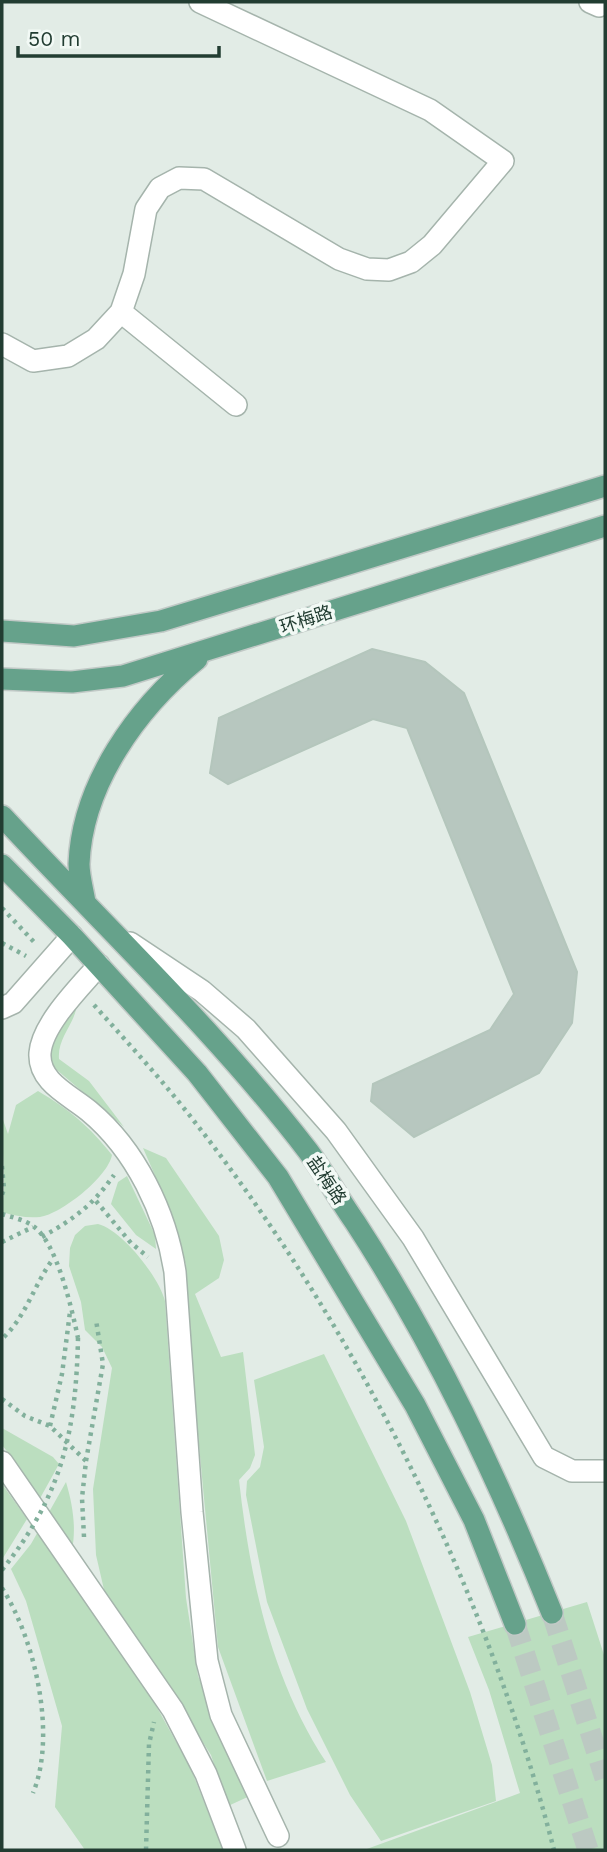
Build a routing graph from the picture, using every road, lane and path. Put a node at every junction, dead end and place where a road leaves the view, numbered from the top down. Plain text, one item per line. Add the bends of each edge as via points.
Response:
1 (200, 2) edge
2 (121, 312) junction
3 (2, 344) edge
4 (236, 405) dead end
5 (605, 486) edge
6 (605, 526) edge
7 (2, 631) edge
8 (203, 653) junction
9 (2, 679) edge
10 (2, 816) edge
11 (2, 865) edge
12 (85, 902) junction
13 (115, 933) junction
14 (72, 936) junction
15 (99, 965) junction
16 (79, 988) junction
17 (2, 1008) edge
18 (129, 1158) junction
19 (2, 1167) edge
20 (2, 1195) edge
21 (96, 1201) junction
22 (2, 1214) edge
23 (34, 1226) junction
24 (42, 1237) junction
25 (2, 1242) edge
26 (53, 1259) junction
27 (175, 1272) junction
28 (71, 1304) junction
29 (96, 1320) dead end
30 (4, 1337) dead end
31 (2, 1399) edge
32 (50, 1426) junction
33 (86, 1461) junction
34 (2, 1462) edge
35 (596, 1472) edge
36 (85, 1547) dead end
37 (2, 1570) edge
38 (2, 1588) edge
39 (552, 1613) tunnel mouth
40 (515, 1623) tunnel mouth
41 (161, 1693) junction
42 (33, 1793) dead end
43 (278, 1836) dead end
44 (146, 1850) edge
45 (235, 1850) edge
46 (554, 1850) edge

1 - 2 street via 430,110 503,161 432,245 411,262 389,270 367,269 340,259 204,179 180,178 160,188 146,209 134,274
2 - 3 street via 96,339 68,356 33,361
2 - 4 street
5 - 7 main road via 161,621 74,635
6 - 8 main road, 环梅路 via 444,573
8 - 9 main road, 环梅路 via 124,676 72,682
8 - 12 main road via 144,710 97,789 79,866
10 - 12 main road, 盐梅路
11 - 14 main road
12 - 13 main road, 盐梅路
13 - 35 street via 202,991 246,1029 336,1130 421,1250 544,1457 558,1466
13 - 39 main road, 盐梅路 via 223,1049 309,1153 380,1261 451,1385 507,1500
14 - 15 main road
14 - 17 street via 13,1003
15 - 16 street
15 - 40 main road via 197,1073 278,1177 415,1405 474,1520
16 - 18 street via 46,1035 41,1067 49,1080 90,1112
16 - 46 path via 194,1121 248,1195 374,1395 485,1640 538,1786
18 - 21 path
18 - 27 street via 154,1198
19 - 20 path
21 - 24 path
21 - 27 path via 131,1243
22 - 23 path
23 - 24 path
23 - 25 path
24 - 26 path
26 - 28 path
26 - 30 path via 16,1326
27 - 43 street via 207,1661 221,1715
28 - 32 path
28 - 37 path, bridge via 78,1338 77,1389 68,1447 55,1484 25,1541
29 - 33 path via 103,1364
31 - 32 path via 25,1416
32 - 33 path
33 - 36 path via 82,1498
34 - 41 street
38 - 42 path via 18,1613 43,1714 41,1774
41 - 44 path via 149,1744
41 - 45 street via 191,1741

